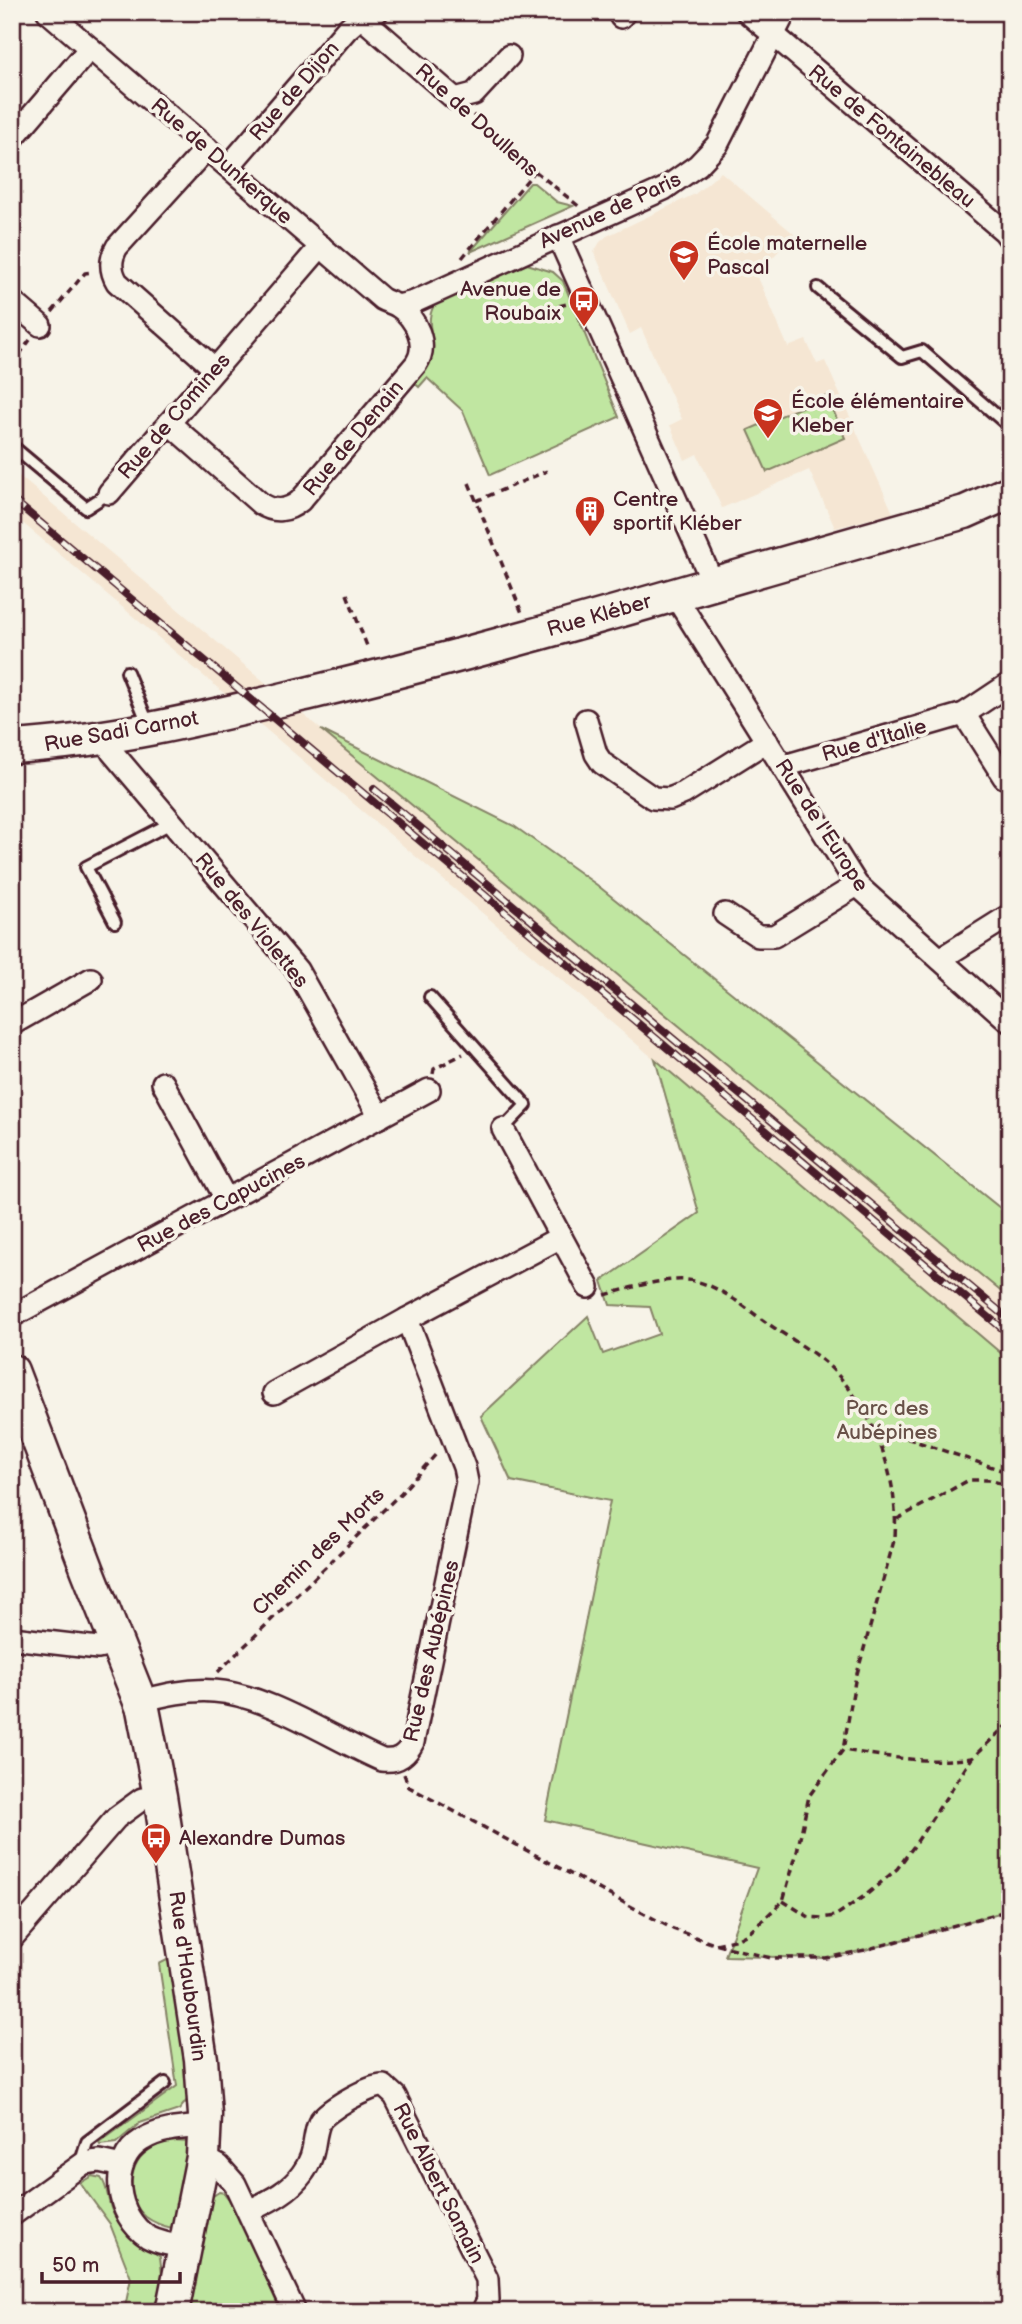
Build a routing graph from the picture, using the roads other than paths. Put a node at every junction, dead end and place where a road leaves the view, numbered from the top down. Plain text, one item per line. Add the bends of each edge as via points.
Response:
1 (48, 12) edge
2 (747, 12) edge
3 (785, 12) edge
4 (369, 15) edge
5 (774, 34) junction
6 (90, 48) junction
7 (509, 56) dead end
8 (12, 139) edge
9 (206, 148) junction
10 (229, 166) junction
11 (1008, 232) edge
12 (558, 236) junction
13 (321, 246) junction
14 (818, 288) dead end
15 (12, 300) edge
16 (398, 306) junction
17 (40, 325) road end
18 (215, 369) junction
19 (169, 422) junction
20 (1010, 427) edge
21 (12, 446) edge
22 (1010, 492) edge
23 (109, 493) joint
24 (1010, 503) edge
25 (965, 512) junction
26 (713, 583) junction
27 (674, 594) junction
28 (127, 672) dead end
29 (1009, 684) edge
30 (230, 712) joint
31 (964, 714) junction
32 (586, 720) dead end
33 (150, 729) junction
34 (105, 737) junction
35 (767, 741) junction
36 (12, 747) edge
37 (784, 766) junction
38 (1004, 777) dead end
39 (171, 823) junction
40 (858, 885) junction
41 (725, 914) dead end
42 (1010, 915) edge
43 (114, 922) dead end
44 (940, 959) junction
45 (91, 979) dead end
46 (430, 997) dead end
47 (1010, 1023) edge
48 (12, 1024) edge
49 (163, 1083) dead end
50 (429, 1090) road end
51 (380, 1117) junction
52 (503, 1129) joint
53 (226, 1199) junction
54 (561, 1237) junction
55 (588, 1287) road end
56 (12, 1316) edge
57 (407, 1319) junction
58 (12, 1371) edge
59 (274, 1393) dead end
60 (19, 1408) edge
61 (12, 1638) edge
62 (118, 1644) junction
63 (140, 1701) junction
64 (160, 1796) junction
65 (12, 1938) edge
66 (165, 2083) dead end
67 (205, 2126) junction
68 (203, 2157) junction
69 (80, 2165) junction
70 (122, 2166) junction
71 (249, 2211) junction
72 (12, 2215) edge
73 (185, 2248) junction
74 (172, 2312) edge
75 (295, 2312) edge
76 (482, 2312) edge

1 - 6 street, Rue de Dunkerque
2 - 5 street, Rue de Fontainebleau
3 - 5 street, Avenue de Paris
4 - 7 street, Rue de Doullens via 456,99 474,94
4 - 10 street, Rue de Dijon via 346,29
5 - 11 street, Rue de Fontainebleau
5 - 12 street, Avenue de Paris via 724,134 708,156 664,189
6 - 8 street
6 - 9 street, Rue de Dunkerque
9 - 10 street, Rue de Dunkerque
9 - 18 street via 117,247 112,268 117,282
10 - 13 street, Rue de Dunkerque
12 - 16 street, Avenue de Paris
12 - 26 street
13 - 16 street, Rue de Dunkerque via 382,299
13 - 18 street, Rue de Comines
14 - 20 lane via 902,357 922,351
15 - 17 street
16 - 19 street, Rue de Denain via 419,334 419,359 290,508 274,510 261,504
18 - 19 street, Rue de Comines
19 - 23 street, Rue de Comines
21 - 23 lane, Rue de Comines via 86,508
22 - 25 street, Rue Kléber
24 - 25 street, Rue Kléber
25 - 26 street, Rue Kléber
26 - 27 street, Rue Kléber
27 - 30 street, Rue Kléber
27 - 35 street, Rue de l'Europe
28 - 33 lane
29 - 31 street, Rue d'Italie
30 - 33 street, Rue Sadi Carnot
31 - 37 street, Rue d'Italie
31 - 38 street
32 - 35 street via 602,763 661,800 684,793
33 - 34 street, Rue Sadi Carnot
34 - 36 street, Rue Sadi Carnot
34 - 39 street, Rue des Violettes via 112,752
35 - 37 street, Rue de l'Europe
37 - 40 street, Rue de l'Europe
39 - 43 lane via 86,867
39 - 51 street, Rue des Violettes via 298,970
40 - 41 street via 774,936 758,936
40 - 44 street, Rue de l'Europe
42 - 44 street
44 - 47 street, Rue de l'Europe
45 - 48 street
46 - 52 lane via 526,1105
49 - 53 street
50 - 51 street, Rue des Capucines
51 - 53 street, Rue des Capucines
52 - 54 street
53 - 56 street, Rue des Capucines
54 - 55 street
54 - 57 street
57 - 59 street
57 - 63 street, Rue des Aubépines via 466,1474 467,1492 409,1750 398,1759 382,1760 238,1694 182,1692
58 - 60 street, Rue d'Haubourdin
60 - 62 street, Rue d'Haubourdin
61 - 62 street via 98,1648
62 - 63 street, Rue d'Haubourdin
63 - 64 street, Rue d'Haubourdin
64 - 65 street via 142,1799 116,1818
64 - 67 street, Rue d'Haubourdin via 201,2059
66 - 69 lane via 87,2142
67 - 68 street, Rue d'Haubourdin
67 - 70 street via 151,2135 132,2148
68 - 71 street via 229,2175
68 - 73 street, Rue d'Haubourdin
69 - 70 street via 93,2161
69 - 72 street
70 - 73 street via 121,2195 133,2223 148,2237
71 - 75 street
71 - 76 street, Rue Albert Samain via 284,2192 305,2171 324,2116 372,2087 384,2085 395,2096 487,2279 488,2300
73 - 74 street, Rue d'Haubourdin

